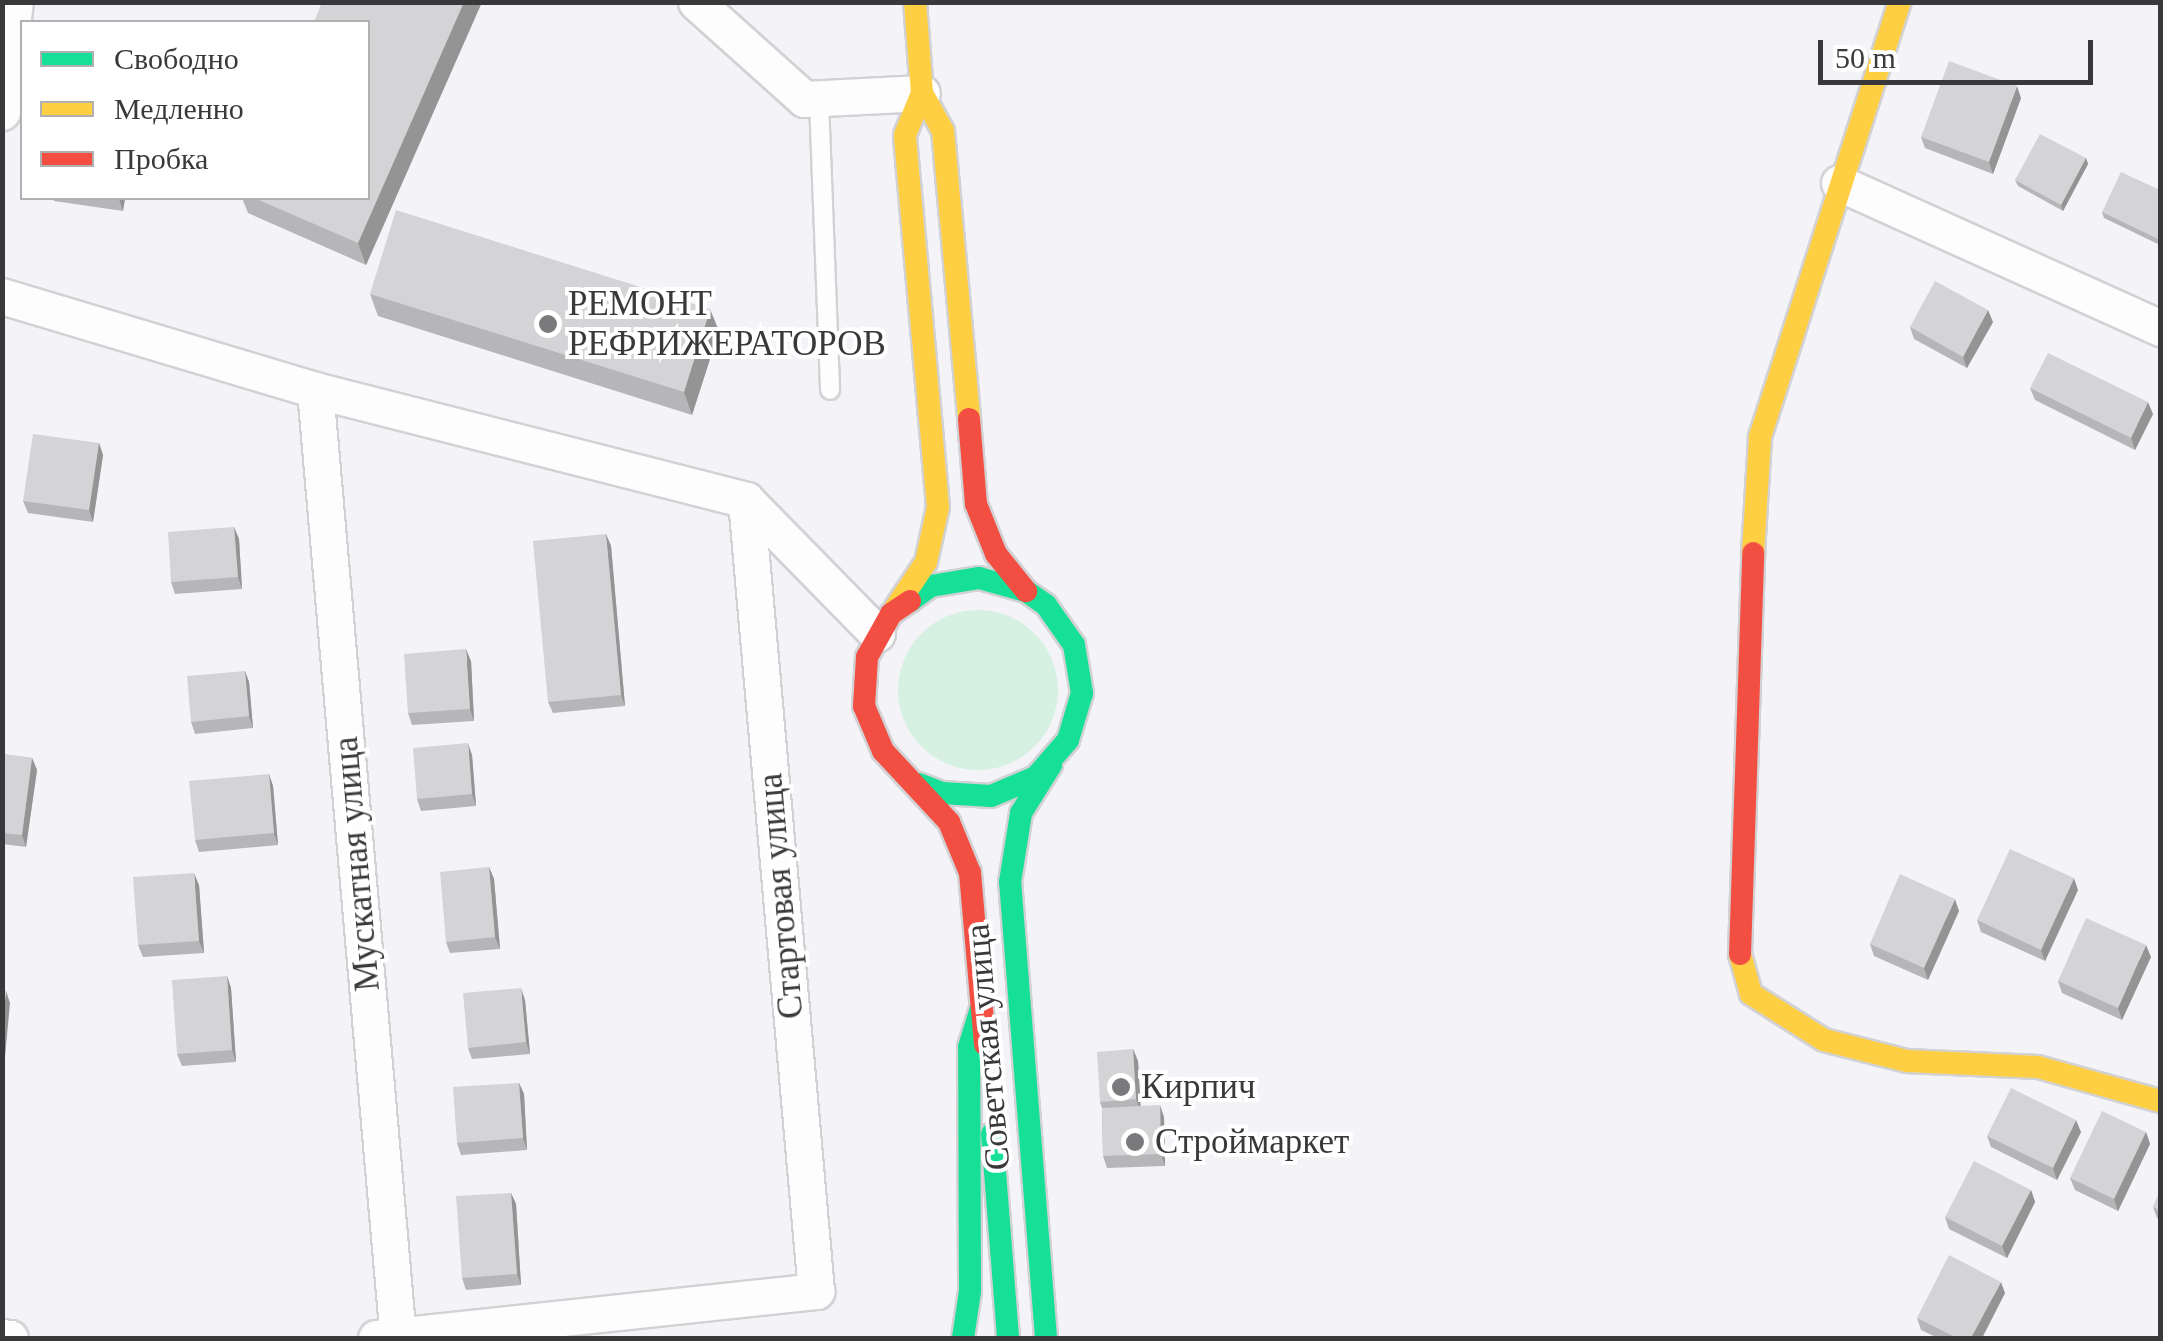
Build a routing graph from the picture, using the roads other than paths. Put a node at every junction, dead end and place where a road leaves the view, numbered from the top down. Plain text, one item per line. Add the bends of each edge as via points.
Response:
1 (15, 2) edge
2 (696, 2) edge
3 (914, 2) edge
4 (1900, 2) edge
5 (922, 93) junction
6 (819, 101) junction
7 (2, 112) edge
8 (1839, 183) junction
9 (2, 296) edge
10 (2160, 328) edge
11 (315, 390) junction
12 (830, 390) dead end
13 (746, 500) junction
14 (1026, 591) junction
15 (884, 624) junction
16 (1054, 760) junction
17 (919, 784) junction
18 (982, 1005) junction
19 (2160, 1101) edge
20 (2, 1337) edge
21 (10, 1338) edge
22 (391, 1338) edge
23 (963, 1338) edge
24 (1008, 1338) edge
25 (1046, 1338) edge

1 - 7 street
2 - 6 street via 804,99
3 - 5 main road
4 - 8 main road
5 - 6 street
5 - 14 main road via 943,131 976,504 996,554
5 - 15 main road via 905,135 938,508 926,562
6 - 12 lane
8 - 10 street
8 - 19 main road via 1760,437 1742,751 1739,950 1751,994 1824,1040 1907,1060 2038,1067
9 - 11 street
11 - 13 street
11 - 22 street, Мускатная улица
13 - 15 street
13 - 22 street, Стартовая улица via 816,1292
14 - 15 main road via 1003,582 954,579 931,586
14 - 16 main road via 1062,624 1081,669 1078,718
15 - 17 main road via 867,657 864,706 883,751
16 - 17 main road via 1014,789 991,796 942,793
16 - 25 main road, Советская улица via 1021,812 1010,882
17 - 18 main road, Советская улица via 948,822 970,873
18 - 23 main road via 969,1047 970,1291
18 - 24 main road, Советская улица
20 - 21 street

